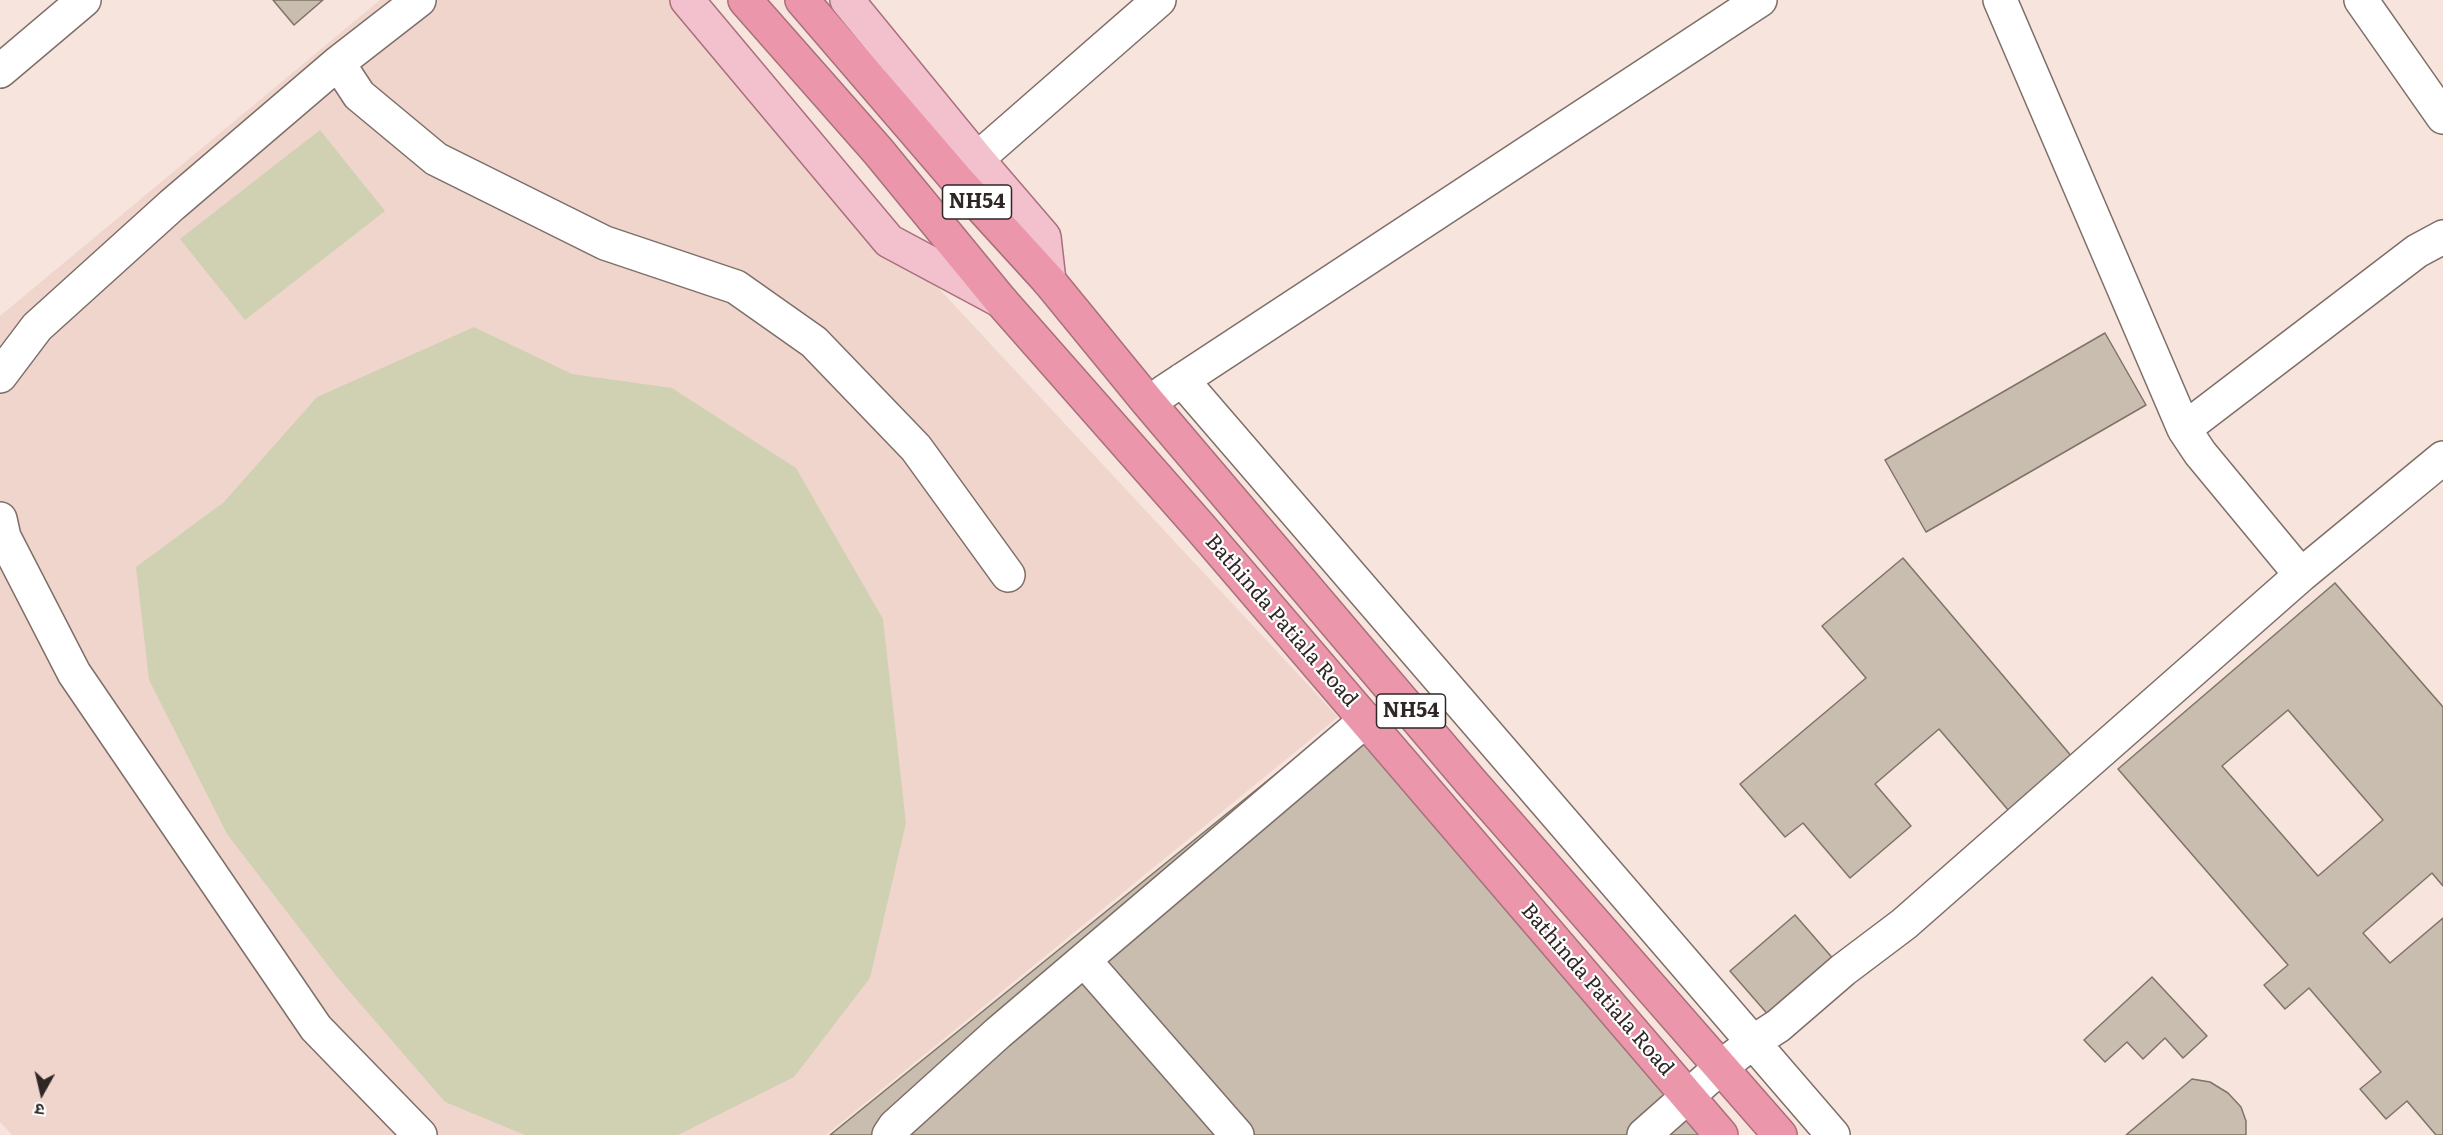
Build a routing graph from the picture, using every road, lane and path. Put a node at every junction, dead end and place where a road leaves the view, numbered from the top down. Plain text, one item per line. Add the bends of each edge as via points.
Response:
1 (84, 0) edge
2 (419, 0) edge
3 (687, 0) edge
4 (745, 0) edge
5 (802, 0) edge
6 (847, 0) edge
7 (1159, 0) edge
8 (1760, 0) edge
9 (2000, 0) edge
10 (2361, 0) edge
11 (338, 63) junction
12 (0, 71) edge
13 (2443, 117) edge
14 (976, 159) junction
15 (2443, 237) edge
16 (1049, 281) junction
17 (1001, 301) junction
18 (0, 376) edge
19 (1182, 380) junction
20 (1148, 402) junction
21 (2184, 429) junction
22 (2443, 458) edge
23 (1229, 498) junction
24 (0, 519) edge
25 (1200, 527) junction
26 (1008, 575) dead end
27 (2301, 575) junction
28 (1365, 720) junction
29 (1084, 960) junction
30 (1753, 1042) junction
31 (1721, 1067) junction
32 (1688, 1096) junction
33 (420, 1135) edge
34 (888, 1135) edge
35 (1237, 1135) edge
36 (1644, 1135) edge
37 (1721, 1135) edge
38 (1780, 1135) edge
39 (1833, 1135) edge

1 - 12 street
2 - 11 street
3 - 17 main road via 889,241
4 - 17 highway, NH54 via 878,151
5 - 16 highway, NH54
6 - 14 main road
7 - 14 street
8 - 19 street
9 - 21 street
10 - 13 street
11 - 18 street via 37,327
11 - 26 street via 359,95 436,159 605,243 736,287 814,342 916,448
14 - 16 main road via 1044,237
15 - 21 street via 2417,251
16 - 20 highway, NH54
17 - 25 highway, Bathinda Patiala Road / NH54
19 - 20 street
19 - 30 street
20 - 23 highway, NH54
21 - 27 street
22 - 27 street
23 - 25 highway
23 - 31 highway, NH54
24 - 33 street via 4,537 74,673 303,1010
25 - 28 highway, Bathinda Patiala Road / NH54
27 - 30 street via 1904,924
28 - 29 street
28 - 32 highway, Bathinda Patiala Road / NH54
29 - 34 street
29 - 35 street
30 - 31 street
30 - 39 street
31 - 32 street
31 - 38 highway, NH54
32 - 36 street
32 - 37 highway, Bathinda Patiala Road / NH54

